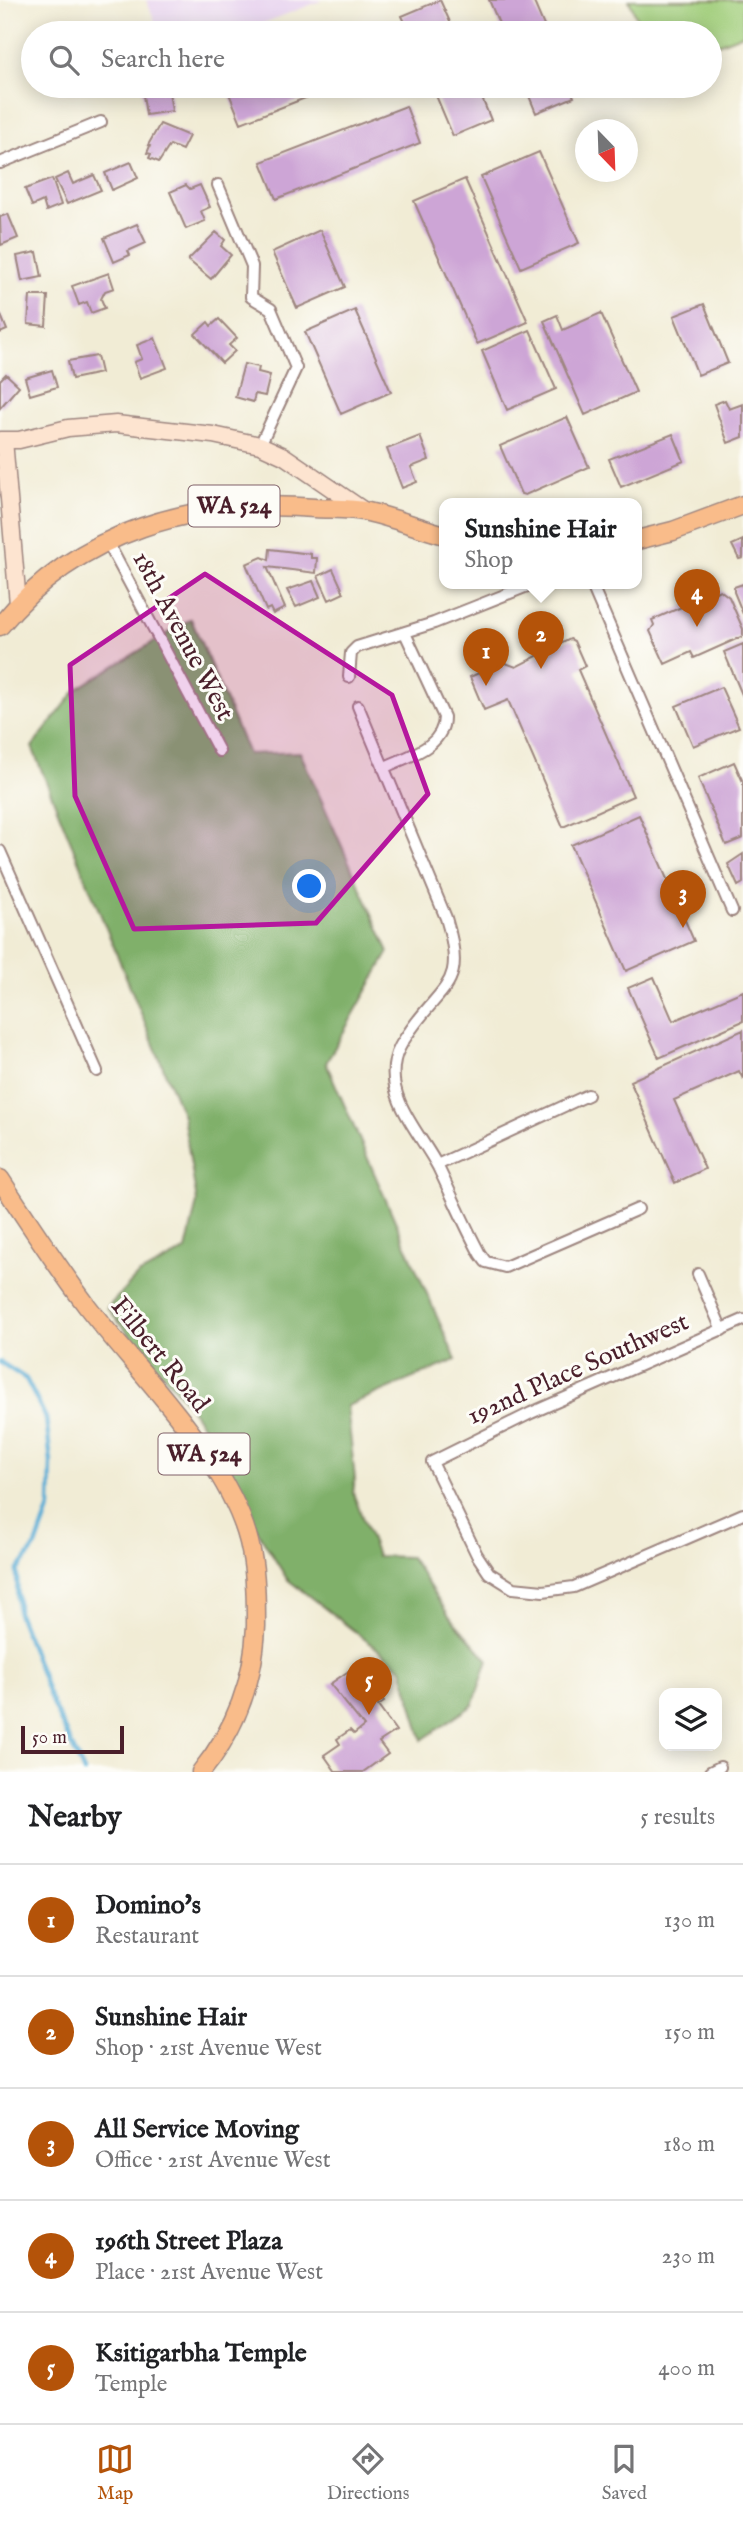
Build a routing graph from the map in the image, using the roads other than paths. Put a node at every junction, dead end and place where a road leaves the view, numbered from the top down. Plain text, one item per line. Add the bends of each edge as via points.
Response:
1 (101, 122) dead end
2 (0, 163) edge
3 (218, 185) dead end
4 (2, 440) edge
5 (260, 445) junction
6 (743, 505) edge
7 (366, 512) junction
8 (439, 534) edge
9 (642, 539) edge
10 (108, 542) junction
11 (519, 589) edge
12 (594, 589) edge
13 (18, 604) junction
14 (0, 626) edge
15 (405, 633) junction
16 (349, 677) dead end
17 (358, 706) dead end
18 (219, 751) dead end
19 (383, 768) junction
20 (0, 851) edge
21 (732, 911) dead end
22 (97, 1071) dead end
23 (588, 1096) dead end
24 (437, 1165) junction
25 (0, 1179) edge
26 (638, 1209) dead end
27 (698, 1274) dead end
28 (743, 1320) edge
29 (722, 1329) junction
30 (743, 1514) edge
31 (201, 1772) edge

1 - 2 street
3 - 5 street via 251,265 251,297 271,309 296,368
4 - 5 street via 116,424
4 - 13 street
5 - 7 street via 284,456
6 - 9 main road
7 - 8 main road, WA 524
7 - 10 main road, WA 524 via 284,505 204,509 151,523
10 - 13 main road, WA 524 via 58,570
10 - 18 street, 18th Avenue West
11 - 15 street
12 - 21 street
13 - 14 main road, WA 524
15 - 16 street via 357,648 351,653
15 - 19 street via 443,717 444,731 437,741
17 - 19 street
19 - 24 street via 446,918 455,952 450,983 414,1026 394,1060 403,1109
20 - 22 street
23 - 24 street
24 - 26 street via 480,1254 495,1266 517,1263
25 - 31 main road, Filbert Road / WA 524 via 87,1306 193,1437 241,1517 256,1584 255,1646 240,1709
27 - 29 street
28 - 29 street, 192nd Place Southwest
29 - 30 street, 192nd Place Southwest via 432,1462 477,1555 489,1573 513,1588 575,1587

